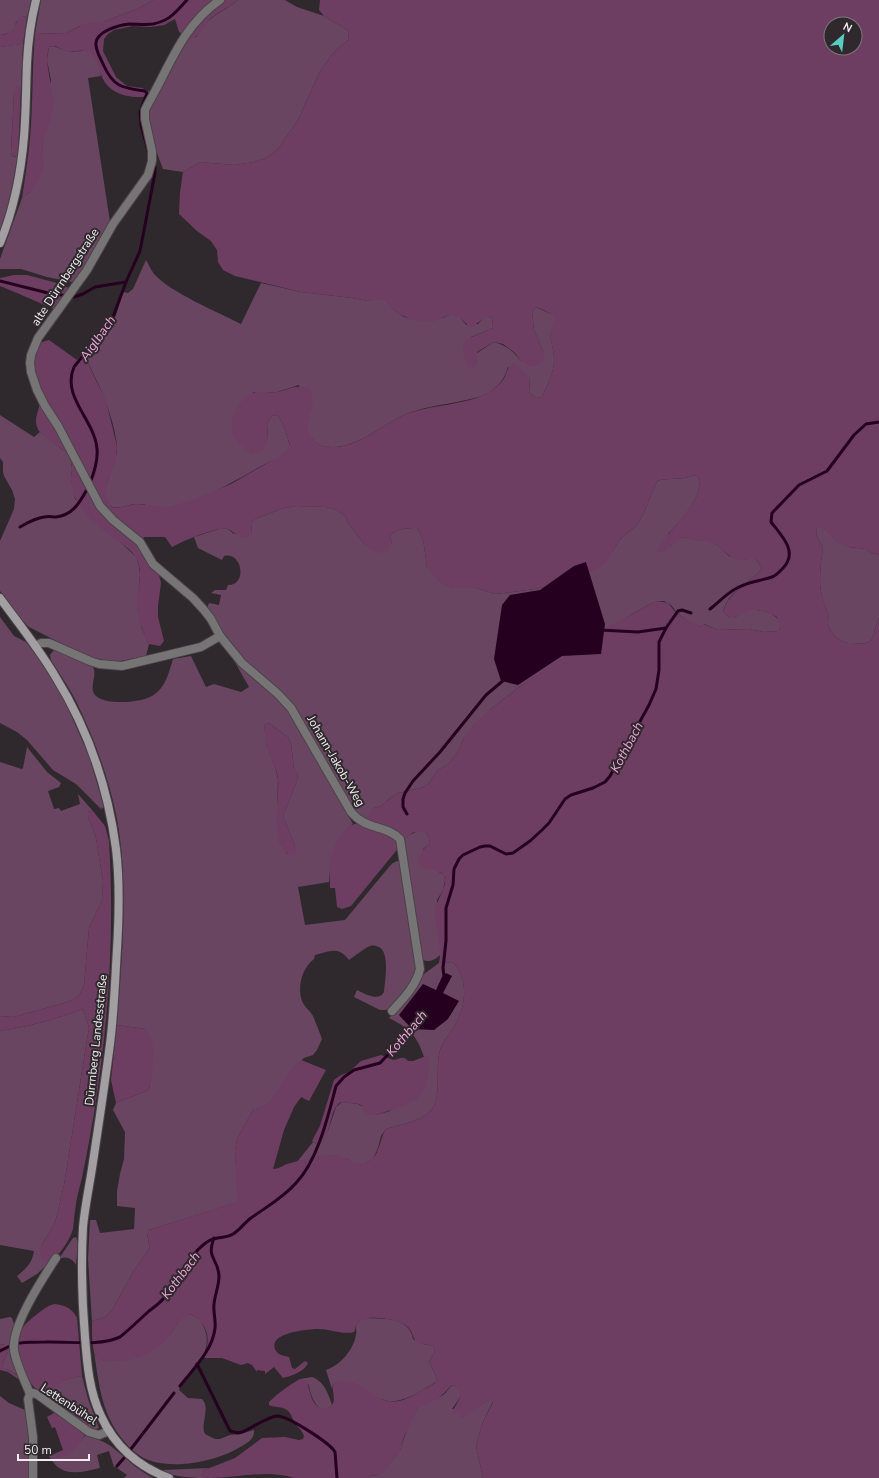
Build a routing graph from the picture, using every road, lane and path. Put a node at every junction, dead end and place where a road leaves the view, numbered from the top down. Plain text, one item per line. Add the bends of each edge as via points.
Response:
1 (36, 0) edge
2 (220, 0) edge
3 (0, 243) edge
4 (153, 564) joint
5 (0, 598) edge
6 (220, 636) junction
7 (35, 646) junction
8 (392, 1011) dead end
9 (56, 1258) dead end
10 (30, 1394) junction
11 (109, 1431) junction
12 (33, 1478) edge
13 (169, 1478) edge

1 - 3 main road via 27,62 20,178 9,221
2 - 4 street, alte Dürrnbergstraße via 208,8 176,50 145,110 152,158 148,175 38,338 30,363 37,390 96,500 114,520 140,542
4 - 6 street, Johann-Jakob-Weg via 204,610
5 - 7 main road, Dürrnberg Landesstraße
6 - 7 street via 201,647 122,666 99,664 49,643
6 - 8 street, Johann-Jakob-Weg via 242,663 291,708 357,819 366,825 388,830 400,839 420,969 412,986
7 - 11 main road, Dürrnberg Landesstraße via 68,698 92,751 111,818 116,858 116,981 83,1229 82,1295 88,1368 100,1414
9 - 10 street via 27,1307 15,1338 14,1352
10 - 11 street, Lettenbühel via 38,1395 88,1432 99,1435
10 - 12 street, Lettenbühel via 28,1399 33,1437
11 - 13 main road, Dürrnberg Landesstraße via 124,1451 140,1464

